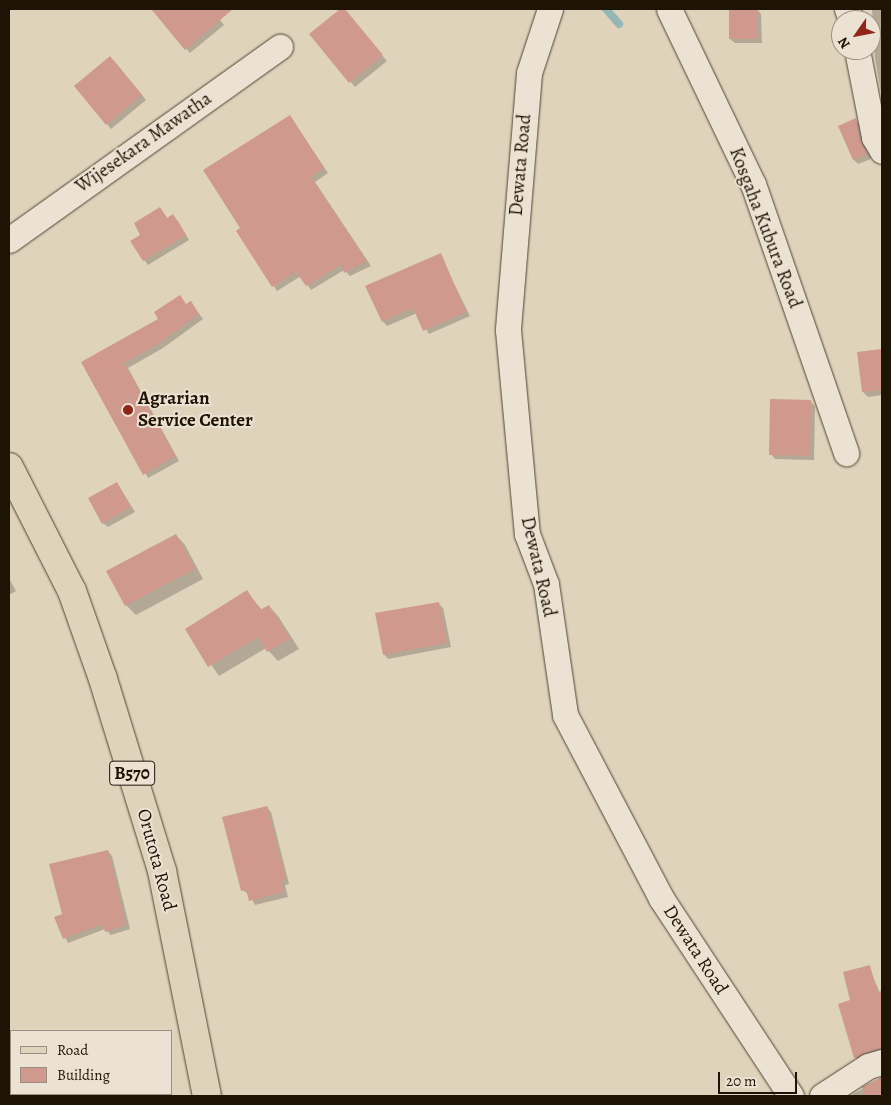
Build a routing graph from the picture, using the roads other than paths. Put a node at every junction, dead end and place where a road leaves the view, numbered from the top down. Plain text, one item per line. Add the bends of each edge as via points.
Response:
1 (550, 9) edge
2 (669, 9) edge
3 (280, 47) dead end
4 (859, 60) edge
5 (882, 151) edge
6 (9, 240) edge
7 (846, 453) dead end
8 (9, 467) edge
9 (882, 1062) edge
10 (207, 1096) edge
11 (791, 1096) edge
12 (822, 1096) edge

1 - 11 street, Dewata Road via 529,73 508,330 527,534 546,584 565,715 661,898
2 - 7 street, Kosgaha Kubura Road via 753,184
3 - 6 street, Wijesekara Mawatha
4 - 5 street via 874,137
8 - 10 main road, Orutota Road / B570 via 72,591 106,688 162,871
9 - 12 street via 868,1066

